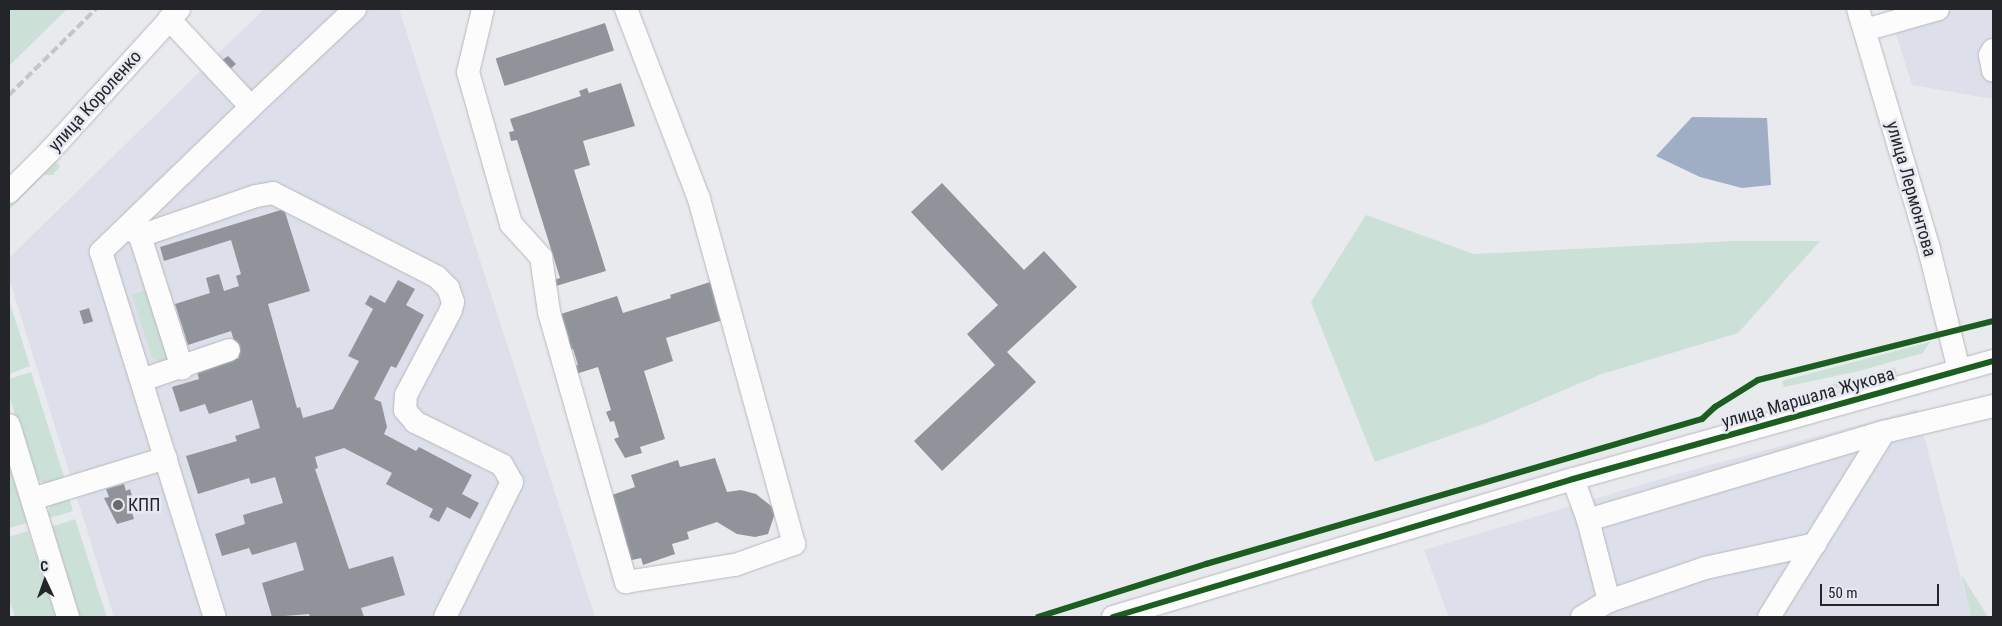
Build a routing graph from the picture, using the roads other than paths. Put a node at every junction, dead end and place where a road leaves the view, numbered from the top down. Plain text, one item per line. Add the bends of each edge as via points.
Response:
1 (355, 9) edge
2 (483, 9) edge
3 (626, 9) edge
4 (1938, 9) edge
5 (174, 14) edge
6 (1862, 19) edge
7 (1993, 50) edge
8 (1993, 71) edge
9 (251, 107) junction
10 (9, 192) edge
11 (134, 231) junction
12 (229, 350) dead end
13 (1993, 361) edge
14 (182, 368) junction
15 (1958, 370) junction
16 (142, 380) junction
17 (1993, 406) edge
18 (9, 425) edge
19 (1884, 432) junction
20 (166, 458) junction
21 (1573, 480) junction
22 (32, 499) junction
23 (1588, 520) junction
24 (1815, 544) junction
25 (1609, 600) junction
26 (68, 617) edge
27 (215, 617) edge
28 (445, 617) edge
29 (1113, 617) edge
30 (1582, 617) edge
31 (1769, 617) edge

1 - 9 street
2 - 3 street via 468,72 512,224 541,256 549,312 626,582 735,565 794,544 699,199
4 - 6 street
5 - 9 street
5 - 10 street, улица Короленко
6 - 15 street, улица Лермонтова via 1929,250
7 - 8 street via 1990,55
9 - 11 street
11 - 14 street
11 - 16 street via 101,252
11 - 28 street via 273,193 437,277 448,288 453,302 451,310 406,395 405,410 415,422 502,465 512,482
12 - 14 street
13 - 15 street, улица Маршала Жукова
14 - 16 street
15 - 21 street, улица Маршала Жукова
16 - 20 street
17 - 19 street
18 - 22 street
19 - 23 street
19 - 24 street
20 - 22 street
20 - 27 street
21 - 23 street
21 - 29 street, улица Маршала Жукова
22 - 26 street
23 - 25 street
24 - 25 street via 1705,568
24 - 31 street
25 - 30 street

